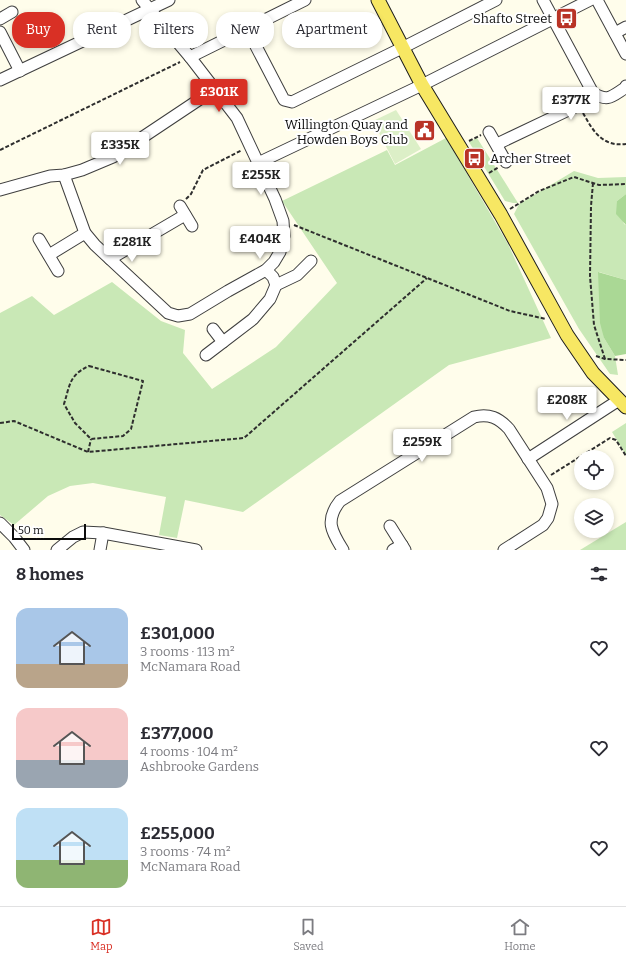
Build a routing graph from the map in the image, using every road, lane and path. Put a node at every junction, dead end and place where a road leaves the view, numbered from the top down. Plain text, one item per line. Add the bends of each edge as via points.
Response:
1 (142, 0) edge
2 (169, 0) edge
3 (305, 0) edge
4 (378, 0) edge
5 (496, 0) edge
6 (543, 0) edge
7 (590, 0) edge
8 (597, 0) edge
9 (150, 10) junction
10 (12, 12) dead end
11 (274, 16) edge
12 (0, 19) edge
13 (553, 20) junction
14 (626, 26) edge
15 (0, 32) edge
16 (615, 33) junction
17 (216, 44) edge
18 (257, 48) edge
19 (402, 48) junction
20 (626, 54) edge
21 (190, 57) junction
22 (20, 71) junction
23 (0, 80) edge
24 (422, 86) junction
25 (626, 86) edge
26 (215, 89) junction
27 (593, 93) junction
28 (579, 105) junction
29 (489, 132) joint
30 (497, 144) junction
31 (626, 144) edge
32 (251, 146) junction
33 (459, 146) junction
34 (0, 150) edge
35 (506, 162) joint
36 (258, 163) junction
37 (64, 175) junction
38 (479, 179) junction
39 (593, 184) junction
40 (626, 184) edge
41 (0, 190) edge
42 (182, 210) junction
43 (501, 215) junction
44 (283, 221) junction
45 (192, 226) dead end
46 (85, 233) junction
47 (39, 238) dead end
48 (49, 255) junction
49 (110, 259) junction
50 (311, 261) dead end
51 (266, 270) junction
52 (58, 271) dead end
53 (427, 278) junction
54 (276, 285) junction
55 (559, 322) junction
56 (213, 329) dead end
57 (223, 342) junction
58 (577, 351) junction
59 (206, 355) dead end
60 (605, 359) junction
61 (626, 360) edge
62 (623, 404) edge
63 (0, 423) edge
64 (91, 440) junction
65 (88, 452) junction
66 (626, 456) edge
67 (528, 459) junction
68 (542, 481) junction
69 (0, 522) edge
70 (390, 526) dead end
71 (103, 533) junction
72 (400, 548) edge
73 (24, 550) edge
74 (57, 550) edge
75 (100, 550) edge
76 (196, 550) edge
77 (342, 550) edge
78 (504, 550) edge

1 - 9 street
2 - 9 street
3 - 11 street
4 - 19 main road
5 - 19 street
6 - 13 street
7 - 13 street
8 - 16 street
9 - 21 street
9 - 22 street
10 - 12 street
13 - 24 street
13 - 27 street
14 - 16 street
15 - 22 street
16 - 20 street
17 - 21 street
18 - 19 street via 284,100 292,102
19 - 24 main road
21 - 26 street
21 - 34 path
22 - 23 street
24 - 33 main road
24 - 36 street
25 - 27 street via 612,97 602,98
26 - 32 street via 237,118
26 - 37 street via 113,157
27 - 28 street
28 - 30 street
28 - 31 path via 593,131 604,141
29 - 30 street
29 - 33 path
30 - 35 street
32 - 36 street
32 - 42 path via 203,170
33 - 38 main road
35 - 38 path
36 - 44 street
37 - 41 street via 50,176
37 - 46 street
38 - 43 main road
39 - 40 path
39 - 43 path via 574,177 540,191
39 - 60 path via 590,276 594,325
42 - 45 street
42 - 49 street
43 - 55 main road
44 - 51 street via 284,236 280,252
44 - 53 path
46 - 48 street
46 - 49 street
47 - 48 street
48 - 52 street
49 - 51 street via 168,313 178,316 190,314
50 - 54 street via 297,274
51 - 54 street
53 - 55 path via 510,311
53 - 65 path via 244,438
54 - 57 street via 270,299 253,319
55 - 58 main road
56 - 57 street
57 - 59 street
58 - 60 path
58 - 62 main road via 593,373
60 - 61 path
62 - 67 street
63 - 65 path via 14,421
64 - 64 path via 64,404 72,378 89,366 143,381 131,429 123,436
64 - 65 path
66 - 68 path via 616,440 610,438
67 - 68 street
67 - 77 street via 502,421 489,415 474,417 340,501 333,510 330,521 331,530
68 - 78 street via 552,504 548,518 543,525
69 - 73 street
70 - 72 street
71 - 74 street via 83,532
71 - 75 street
71 - 76 street

